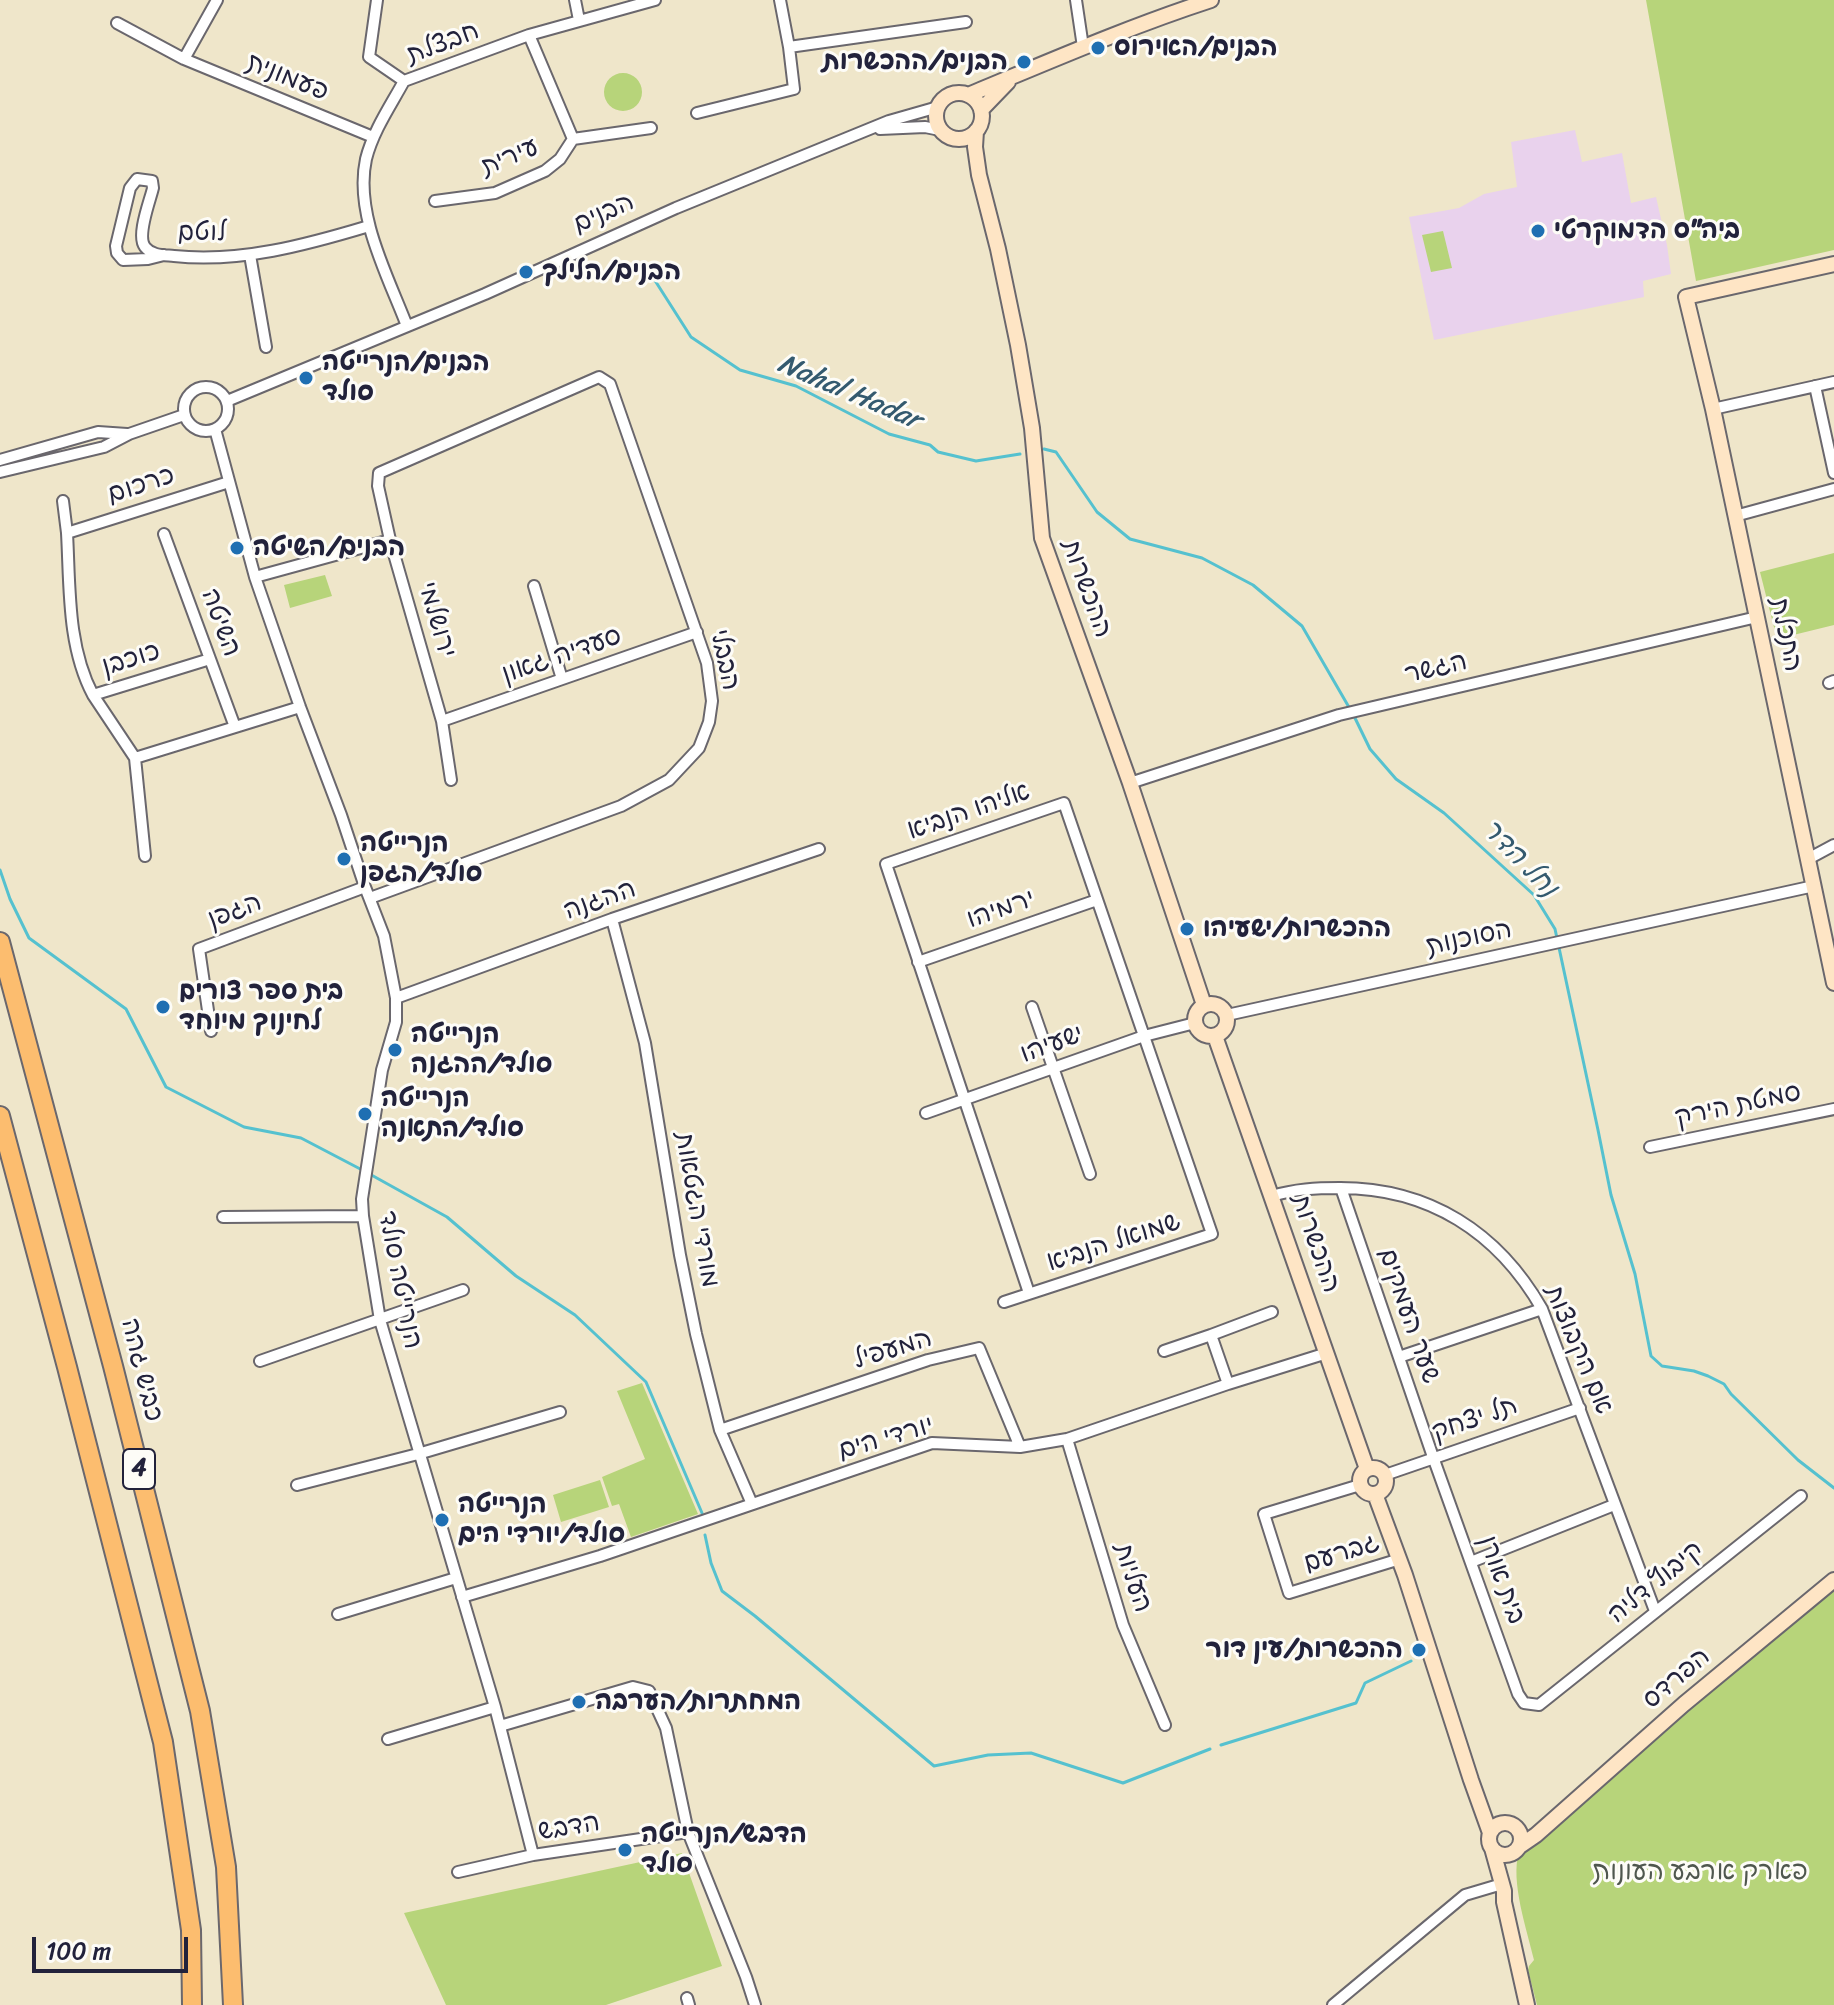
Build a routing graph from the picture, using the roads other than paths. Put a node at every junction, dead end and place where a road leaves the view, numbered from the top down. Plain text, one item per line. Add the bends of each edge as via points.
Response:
1 (217, 0) edge
2 (377, 0) edge
3 (575, 0) edge
4 (655, 0) edge
5 (780, 0) edge
6 (1076, 0) edge
7 (1211, 0) edge
8 (642, 2) edge
9 (579, 20) junction
10 (966, 22) dead end
11 (117, 23) dead end
12 (529, 35) junction
13 (789, 47) junction
14 (1083, 47) junction
15 (184, 59) junction
16 (1018, 73) junction
17 (404, 81) junction
18 (968, 95) junction
19 (938, 107) junction
20 (981, 110) junction
21 (697, 113) dead end
22 (651, 128) dead end
23 (870, 130) junction
24 (940, 130) junction
25 (976, 131) junction
26 (373, 137) junction
27 (573, 139) junction
28 (957, 139) junction
29 (979, 175) junction
30 (435, 201) dead end
31 (369, 226) junction
32 (164, 255) junction
33 (250, 255) junction
34 (1834, 264) edge
35 (407, 326) junction
36 (266, 347) dead end
37 (599, 377) joint
38 (1834, 382) edge
39 (1815, 386) junction
40 (227, 401) junction
41 (1713, 409) junction
42 (184, 415) junction
43 (215, 429) junction
44 (129, 434) junction
45 (0, 460) edge
46 (0, 472) edge
47 (1834, 473) edge
48 (229, 482) junction
49 (1834, 489) edge
50 (63, 501) dead end
51 (1735, 516) junction
52 (67, 533) junction
53 (164, 534) dead end
54 (390, 540) junction
55 (255, 577) junction
56 (534, 586) dead end
57 (1757, 617) junction
58 (697, 632) junction
59 (210, 659) junction
60 (562, 679) junction
61 (93, 695) junction
62 (300, 707) junction
63 (442, 721) junction
64 (235, 727) junction
65 (135, 758) junction
66 (451, 780) dead end
67 (1130, 783) junction
68 (1834, 845) edge
69 (819, 849) dead end
70 (145, 856) dead end
71 (1808, 859) junction
72 (1814, 886) junction
73 (365, 887) junction
74 (370, 898) junction
75 (1097, 900) junction
76 (612, 919) junction
77 (0, 942) edge
78 (918, 962) junction
79 (1833, 977) edge
80 (396, 998) junction
81 (1204, 1005) junction
82 (1032, 1007) dead end
83 (1227, 1015) junction
84 (1195, 1023) junction
85 (211, 1031) dead end
86 (1144, 1036) junction
87 (1215, 1036) junction
88 (1053, 1068) junction
89 (965, 1100) junction
90 (1834, 1109) edge
91 (926, 1113) dead end
92 (0, 1116) edge
93 (1650, 1147) dead end
94 (1090, 1174) dead end
95 (1341, 1188) junction
96 (1272, 1196) junction
97 (363, 1216) junction
98 (223, 1217) dead end
99 (1212, 1234) joint
100 (463, 1290) dead end
101 (1029, 1293) junction
102 (1004, 1302) dead end
103 (1542, 1309) junction
104 (1272, 1312) dead end
105 (380, 1320) junction
106 (1211, 1335) junction
107 (1164, 1351) dead end
108 (1327, 1353) junction
109 (1399, 1357) junction
110 (260, 1361) dead end
111 (1228, 1384) junction
112 (1580, 1408) junction
113 (560, 1412) dead end
114 (720, 1430) junction
115 (1067, 1439) junction
116 (1020, 1447) junction
117 (418, 1454) junction
118 (1433, 1457) junction
119 (1367, 1469) junction
120 (1385, 1475) junction
121 (297, 1485) dead end
122 (1360, 1485) junction
123 (1375, 1494) junction
124 (1801, 1496) dead end
125 (752, 1504) junction
126 (1614, 1505) junction
127 (1400, 1559) junction
128 (1471, 1562) junction
129 (456, 1578) junction
130 (1834, 1580) edge
131 (462, 1597) junction
132 (1655, 1611) junction
133 (338, 1614) dead end
134 (1539, 1705) joint
135 (495, 1707) junction
136 (1165, 1725) dead end
137 (500, 1726) junction
138 (388, 1739) dead end
139 (1478, 1796) junction
140 (1554, 1818) junction
141 (1512, 1825) junction
142 (688, 1832) junction
143 (1491, 1841) junction
144 (1516, 1850) junction
145 (533, 1855) junction
146 (458, 1872) dead end
147 (1503, 1887) junction
148 (192, 2005) edge
149 (233, 2005) edge
150 (755, 2005) edge
151 (1333, 2005) edge
152 (1527, 2005) edge

1 - 15 street
2 - 17 street via 369,57
3 - 9 street
4 - 8 street, חבצלת
5 - 13 street
6 - 14 street
7 - 14 street
8 - 9 street, חבצלת
9 - 12 street, חבצלת
10 - 13 street
11 - 15 street, פעמונית
12 - 17 street, חבצלת
12 - 27 street, עירית
13 - 21 street via 794,89
14 - 16 street
15 - 26 street, פעמונית
16 - 18 street
16 - 20 street
17 - 26 street, חבצלת
18 - 19 street via 952,94
18 - 20 street
19 - 23 street, הבנים
19 - 24 street via 935,119
20 - 25 street
22 - 27 street
23 - 24 street, הבנים
23 - 35 street, הבנים
24 - 28 street
25 - 28 street
25 - 29 street, ההכשרות
26 - 31 street, חבצלת via 364,193
27 - 30 street, עירית via 545,171 495,193
28 - 29 street, ההכשרות
29 - 67 street, ההכשרות via 1018,345 1042,538
31 - 33 street, לוטם
31 - 35 street, חבצלת
32 - 32 street, לוטם via 144,247 141,235 153,188 152,181 137,179 130,188 117,253 123,260
32 - 33 street, לוטם
33 - 36 street, לוטם
34 - 41 street, התכלת via 1686,297
35 - 40 street, הבנים
37 - 54 street, ירושלמי via 379,473
37 - 58 street, הבבלי via 610,384
38 - 39 street
39 - 41 street
39 - 47 street
40 - 42 street via 218,390 195,389 185,400
40 - 43 street via 228,415
41 - 51 street, התכלת
42 - 43 street via 193,427
42 - 44 street
43 - 48 street
44 - 45 street via 98,432
44 - 46 street via 104,447
48 - 52 street, כרכום
48 - 55 street
49 - 51 street
50 - 52 street
51 - 57 street, התכלת
52 - 61 street via 74,638
53 - 59 street, השיטה
54 - 55 street
54 - 63 street, ירושלמי
55 - 62 street, הנרייטה סולד
56 - 60 street
57 - 67 street, הגשר via 1339,715
57 - 71 street, התכלת
58 - 60 street, סעדיה גאון
58 - 74 street, הבבלי via 707,663 711,711 699,748 669,780 621,806
59 - 61 street, כוכבן
59 - 64 street, השיטה
60 - 63 street, סעדיה גאון
61 - 65 street, כוכבן
62 - 64 street
62 - 73 street, הנרייטה סולד
63 - 66 street, ירושלמי
64 - 65 street
65 - 70 street, כוכבן
67 - 81 street, ההכשרות
68 - 71 street
69 - 76 street, ההגנה
71 - 72 street, התכלת
72 - 79 street, התכלת
72 - 83 street, הסוכנות
73 - 74 street, הנרייטה סולד
73 - 85 street, הגפן via 199,949
74 - 80 street, הנרייטה סולד
75 - 78 street, ירמיהו
75 - 78 street, אליהו הנביא via 1064,803 886,864
75 - 86 street, אליהו הנביא
76 - 80 street, ההגנה
76 - 114 street, מורדי הגטאות via 645,1043 680,1255
77 - 149 highway, כביש גהה / 4 via 200,1711 226,1867
78 - 89 street, אליהו הנביא
80 - 97 street, הנרייטה סולד
81 - 83 street via 1220,1006
81 - 84 street
82 - 88 street
83 - 87 street via 1227,1026
84 - 86 street, ישעיהו
84 - 87 street via 1200,1032
86 - 88 street, ישעיהו
86 - 99 street, אליהו הנביא
87 - 96 street, ההכשרות
88 - 89 street, ישעיהו
88 - 94 street
89 - 91 street, ישעיהו
89 - 101 street, אליהו הנביא
90 - 93 street, סמטת הירק
92 - 148 highway, 4 via 163,1742 191,1930
95 - 96 street, אם הקבוצות
95 - 103 street, אם הקבוצות via 1394,1193 1427,1203 1471,1228 1496,1248
95 - 109 street, שער העמקים
96 - 108 street, ההכשרות
97 - 98 street
97 - 105 street, הנרייטה סולד
99 - 101 street, שמואל הנביא
100 - 105 street
101 - 102 street, שמואל הנביא
103 - 109 street
103 - 112 street, אם הקבוצות
104 - 106 street
105 - 110 street
105 - 117 street, הנרייטה סולד
106 - 107 street
106 - 111 street
108 - 111 street, יורדי הים
108 - 119 street, ההכשרות
109 - 118 street, שער העמקים
111 - 115 street, יורדי הים
112 - 118 street, תל יצחק
112 - 126 street, אם הקבוצות
113 - 117 street
114 - 116 street, המעפיל via 979,1348
114 - 125 street, מורדי הגטאות
115 - 116 street, יורדי הים
115 - 136 street, העליות via 1123,1625
116 - 125 street, יורדי הים via 932,1443
117 - 121 street
117 - 129 street, הנרייטה סולד
118 - 120 street, תל יצחק
118 - 128 street, בית אורן
119 - 120 street
119 - 122 street
120 - 123 street via 1385,1486
122 - 123 street
122 - 127 street, גברעם via 1264,1514 1289,1593
123 - 127 street
124 - 132 street, קיבוץ דליה
125 - 131 street, יורדי הים
126 - 128 street
126 - 132 street, אם הקבוצות
127 - 139 street
128 - 134 street, בית אורן via 1518,1694 1524,1703
129 - 131 street, הנרייטה סולד
129 - 133 street
130 - 140 street, הפרדס
131 - 135 street, הנרייטה סולד
132 - 134 street, קיבוץ דליה
135 - 137 street, הנרייטה סולד
135 - 138 street
137 - 142 street via 633,1687 649,1691 666,1728
137 - 145 street, הנרייטה סולד
139 - 141 street
139 - 143 street
140 - 141 street, הפרדס via 1532,1826
140 - 144 street, הפרדס
141 - 143 street via 1498,1825
141 - 144 street via 1521,1834
142 - 145 street, הדבש
142 - 150 street
143 - 144 street via 1502,1855
143 - 147 street
144 - 147 street
145 - 146 street, הדבש
147 - 151 street via 1465,1895
147 - 152 street

